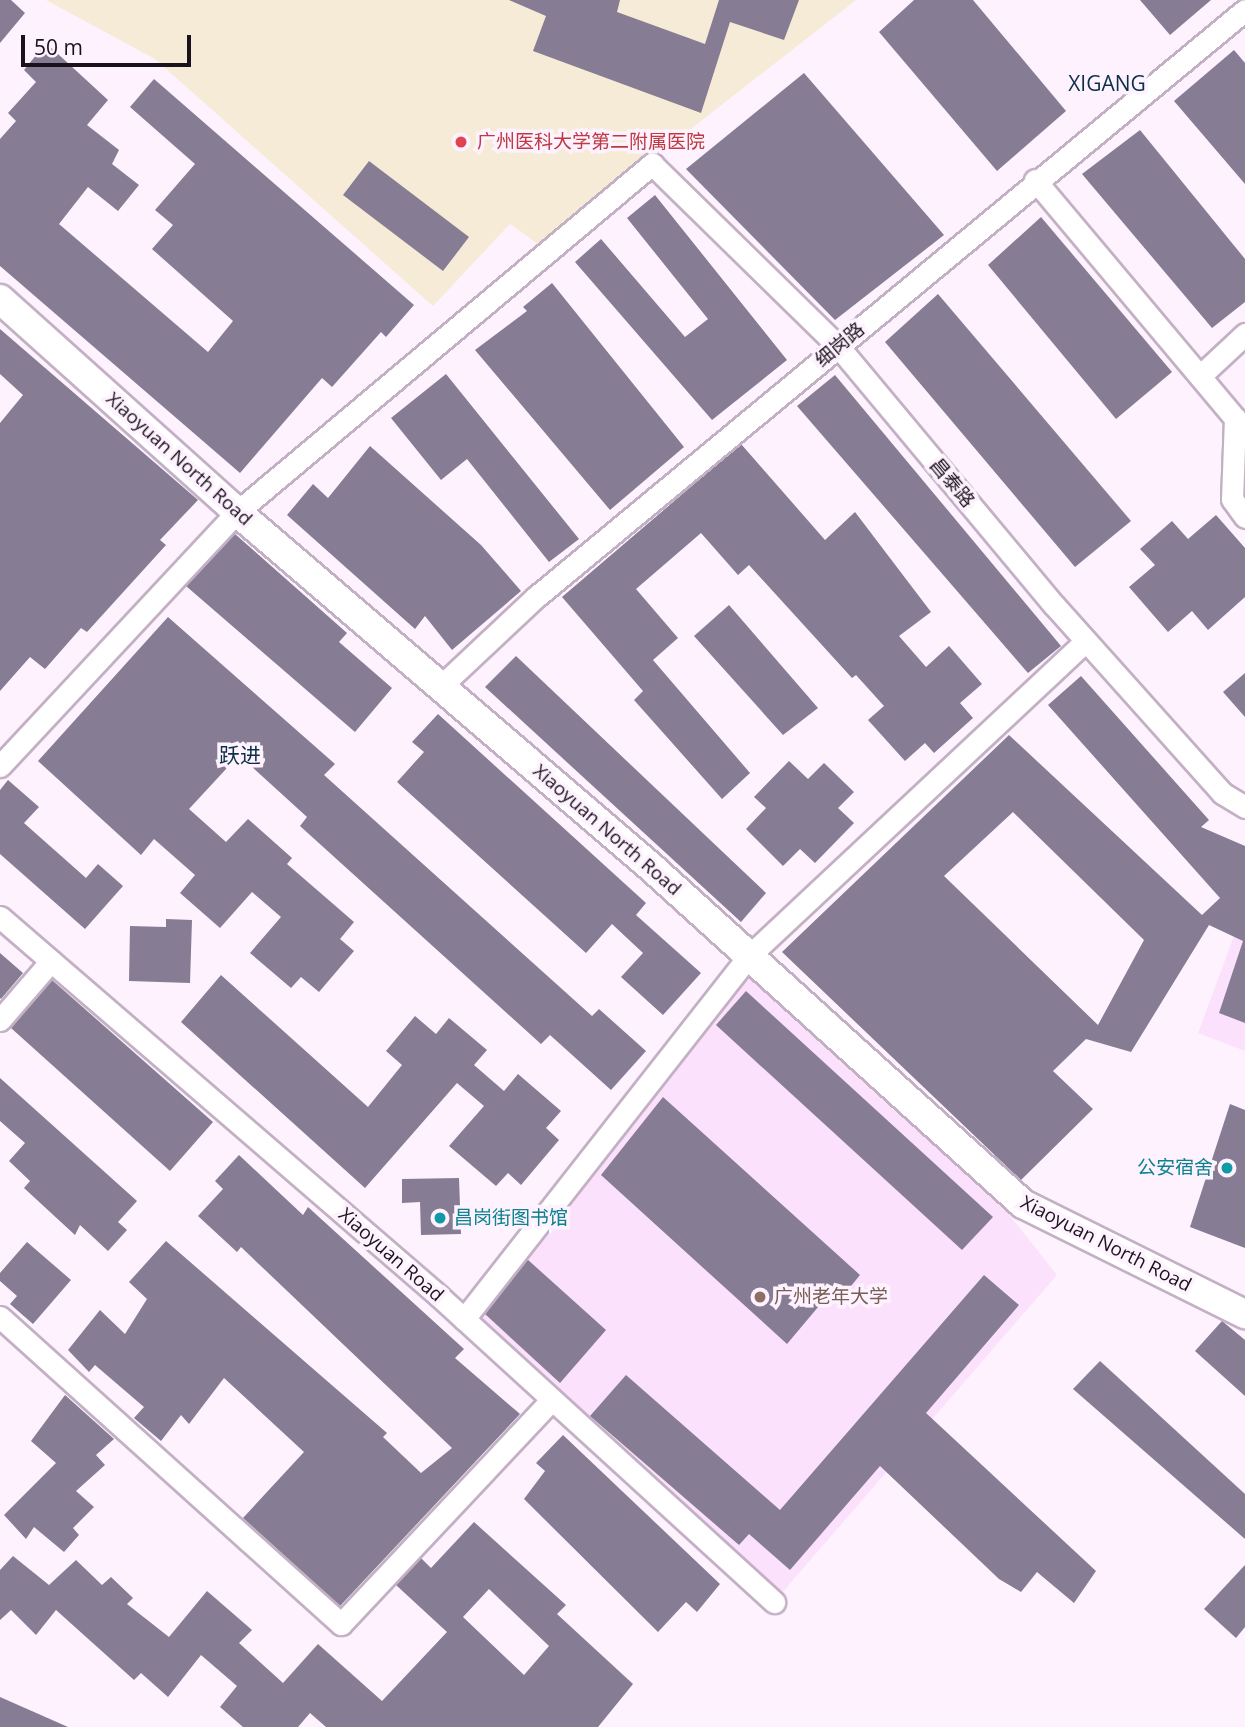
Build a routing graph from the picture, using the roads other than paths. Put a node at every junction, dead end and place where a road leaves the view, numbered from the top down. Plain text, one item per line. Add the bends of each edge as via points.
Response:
1 (1242, 18) edge
2 (1035, 180) junction
3 (0, 299) edge
4 (1245, 334) edge
5 (838, 346) junction
6 (1200, 376) junction
7 (237, 512) junction
8 (1245, 517) edge
9 (1086, 640) junction
10 (440, 687) junction
11 (0, 766) edge
12 (1245, 807) edge
13 (0, 917) edge
14 (749, 956) junction
15 (51, 961) junction
16 (0, 1020) edge
17 (1245, 1314) edge
18 (0, 1317) edge
19 (464, 1319) junction
20 (551, 1399) junction
21 (774, 1602) dead end

1 - 2 street, 细岗路
2 - 5 street, 细岗路
2 - 6 street
3 - 7 street, Xiaoyuan North Road
4 - 6 street
5 - 7 street, 昌泰路 via 653,164
5 - 9 street, 昌泰路
5 - 10 street, 细岗路 via 536,597
6 - 8 street via 1235,418 1232,499
7 - 10 street, Xiaoyuan North Road
7 - 11 street
9 - 12 street, 昌泰路 via 1222,793
9 - 14 street
10 - 14 street, Xiaoyuan North Road
13 - 15 street, Xiaoyuan Road
14 - 17 street, Xiaoyuan North Road via 1023,1205
14 - 19 street
15 - 16 street
15 - 19 street, Xiaoyuan Road
18 - 20 street via 341,1624
19 - 20 street, Xiaoyuan Road
20 - 21 street, Xiaoyuan Road

